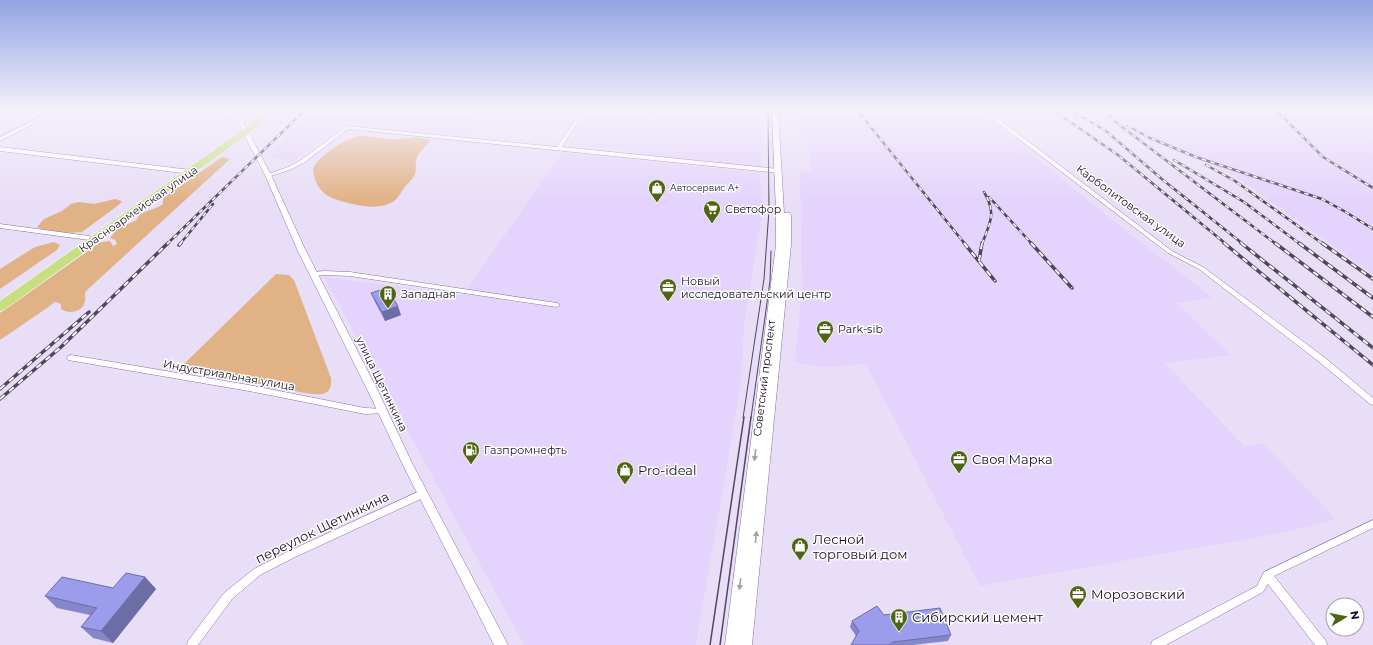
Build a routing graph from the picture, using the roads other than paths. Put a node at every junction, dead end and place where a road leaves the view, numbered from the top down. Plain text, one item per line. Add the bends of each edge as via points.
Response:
1 (232, 140) edge
2 (249, 140) edge
3 (331, 140) edge
4 (473, 140) edge
5 (564, 140) edge
6 (778, 140) edge
7 (781, 140) edge
8 (1024, 140) edge
9 (0, 149) edge
10 (558, 149) junction
11 (782, 171) junction
12 (188, 172) junction
13 (268, 175) junction
14 (0, 226) edge
15 (89, 238) junction
16 (314, 274) junction
17 (0, 299) edge
18 (557, 305) dead end
19 (0, 307) edge
20 (71, 358) dead end
21 (1373, 402) edge
22 (382, 411) junction
23 (422, 494) junction
24 (1373, 524) edge
25 (1267, 575) junction
26 (192, 645) edge
27 (501, 645) edge
28 (732, 645) edge
29 (745, 645) edge
30 (1156, 645) edge
31 (1322, 645) edge

1 - 12 main road, Красноармейская улица
2 - 13 street, улица Щетинкина
3 - 13 street via 303,162
4 - 10 street
5 - 10 street
6 - 11 main road, Советский проспект
7 - 11 main road, Советский проспект
8 - 21 street, Карболитовская улица via 1170,252 1202,268
9 - 12 main road
10 - 11 street
11 -> 28 main road, Советский проспект via 780,245
29 -> 11 main road, Советский проспект via 787,245
12 - 15 main road, Красноармейская улица
12 - 19 main road, Красноармейская улица
13 - 16 street, улица Щетинкина
14 - 15 street
15 - 17 main road, Красноармейская улица
16 - 18 street via 350,274
16 - 22 street, улица Щетинкина
20 - 22 street, Индустриальная улица via 249,388 365,411
22 - 23 street, улица Щетинкина
23 - 26 street, переулок Щетинкина via 257,572 228,596
23 - 27 street, улица Щетинкина
24 - 25 street
25 - 30 street via 1260,589
25 - 31 street

